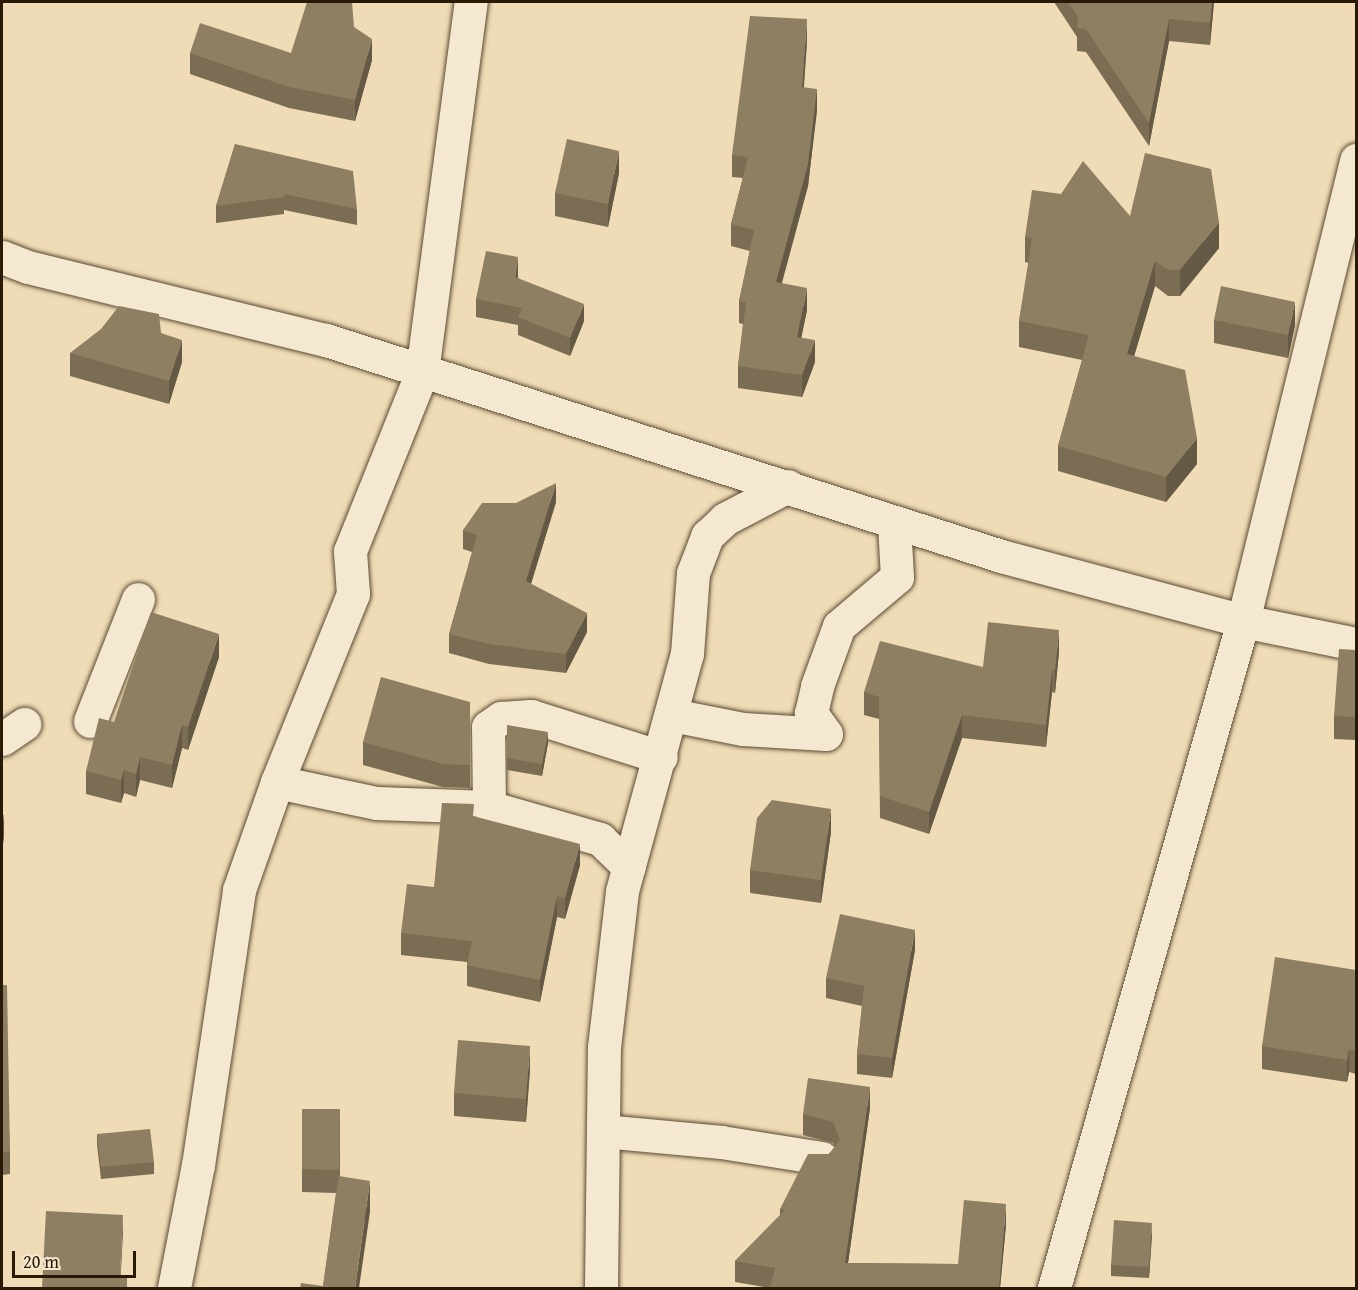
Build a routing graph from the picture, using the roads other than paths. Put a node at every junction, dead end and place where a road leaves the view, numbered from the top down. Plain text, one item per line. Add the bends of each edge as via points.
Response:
1 (471, 2) edge
2 (1356, 159) edge
3 (2, 256) edge
4 (422, 372) junction
5 (788, 486) junction
6 (894, 524) junction
7 (138, 599) dead end
8 (1243, 621) junction
9 (1356, 644) edge
10 (672, 715) junction
11 (90, 721) dead end
12 (662, 757) junction
13 (277, 782) junction
14 (489, 807) junction
15 (629, 867) junction
16 (603, 1131) junction
17 (822, 1158) edge
18 (174, 1288) edge
19 (601, 1288) edge
20 (1054, 1288) edge

1 - 4 street
2 - 8 street
3 - 4 street via 28,267 326,340
4 - 5 street
4 - 13 street via 350,551 352,594
5 - 6 street
5 - 10 street via 725,519 707,536 693,573 687,654
6 - 8 street
6 - 10 street via 897,577 839,626 817,686 812,712 826,734 743,729
7 - 11 street
8 - 9 street
8 - 20 street
10 - 12 street
12 - 14 street via 531,716 501,718 488,727
12 - 15 street
13 - 14 street via 377,803
13 - 18 street via 239,890 198,1165
14 - 15 street via 600,838
15 - 16 street via 622,891 604,1047
16 - 17 street via 721,1142
16 - 19 street

